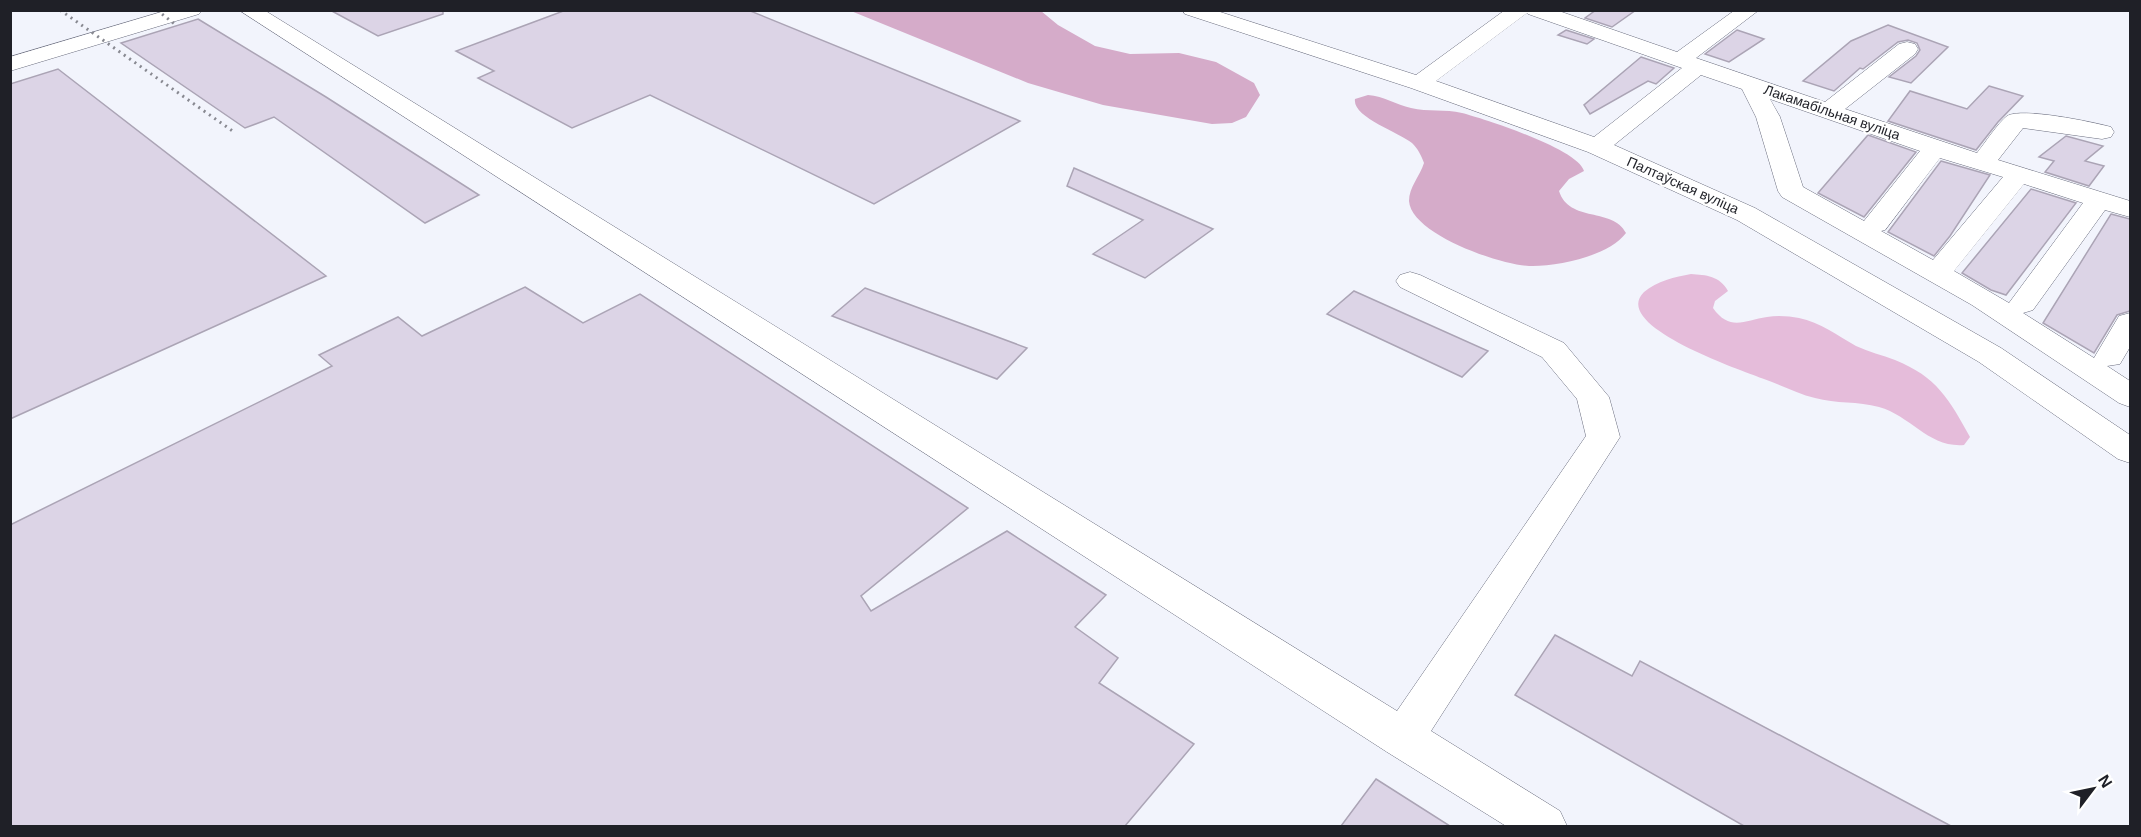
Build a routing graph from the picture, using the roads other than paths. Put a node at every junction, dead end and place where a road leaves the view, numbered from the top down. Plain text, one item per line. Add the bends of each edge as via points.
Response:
1 (192, 10) edge
2 (249, 10) edge
3 (1192, 10) edge
4 (1519, 10) edge
5 (1535, 10) edge
6 (1749, 10) edge
7 (1569, 15) edge
8 (1906, 49) dead end
9 (1690, 62) junction
10 (10, 64) edge
11 (1419, 84) junction
12 (1751, 85) junction
13 (1828, 111) junction
14 (2102, 132) dead end
15 (1597, 147) junction
16 (1935, 148) junction
17 (1983, 163) junction
18 (2019, 174) junction
19 (2100, 198) junction
20 (2130, 209) edge
21 (1875, 224) dead end
22 (1944, 265) dead end
23 (1410, 281) dead end
24 (2023, 304) dead end
25 (2130, 322) edge
26 (2109, 357) dead end
27 (2130, 396) edge
28 (2130, 451) edge
29 (1402, 738) junction
30 (1544, 826) edge

1 - 10 street
2 - 29 street
3 - 11 street, Палтаўская вуліца
4 - 11 street
5 - 7 street, Лакамабільная вуліца
6 - 9 street
7 - 9 street, Лакамабільная вуліца
8 - 13 street
9 - 12 street, Лакамабільная вуліца
9 - 15 street
11 - 15 street, Палтаўская вуліца
12 - 13 street, Лакамабільная вуліца
12 - 27 street via 1768,117 1791,191 1982,299
13 - 16 street, Лакамабільная вуліца
14 - 17 street via 2016,121
15 - 28 street, Палтаўская вуліца via 1746,214 1990,355
16 - 17 street, Лакамабільная вуліца
16 - 21 street
17 - 18 street, Лакамабільная вуліца
18 - 19 street, Лакамабільная вуліца
18 - 22 street
19 - 20 street, Лакамабільная вуліца
19 - 24 street
23 - 29 street via 1553,350 1593,397 1603,437
25 - 26 street
29 - 30 street

